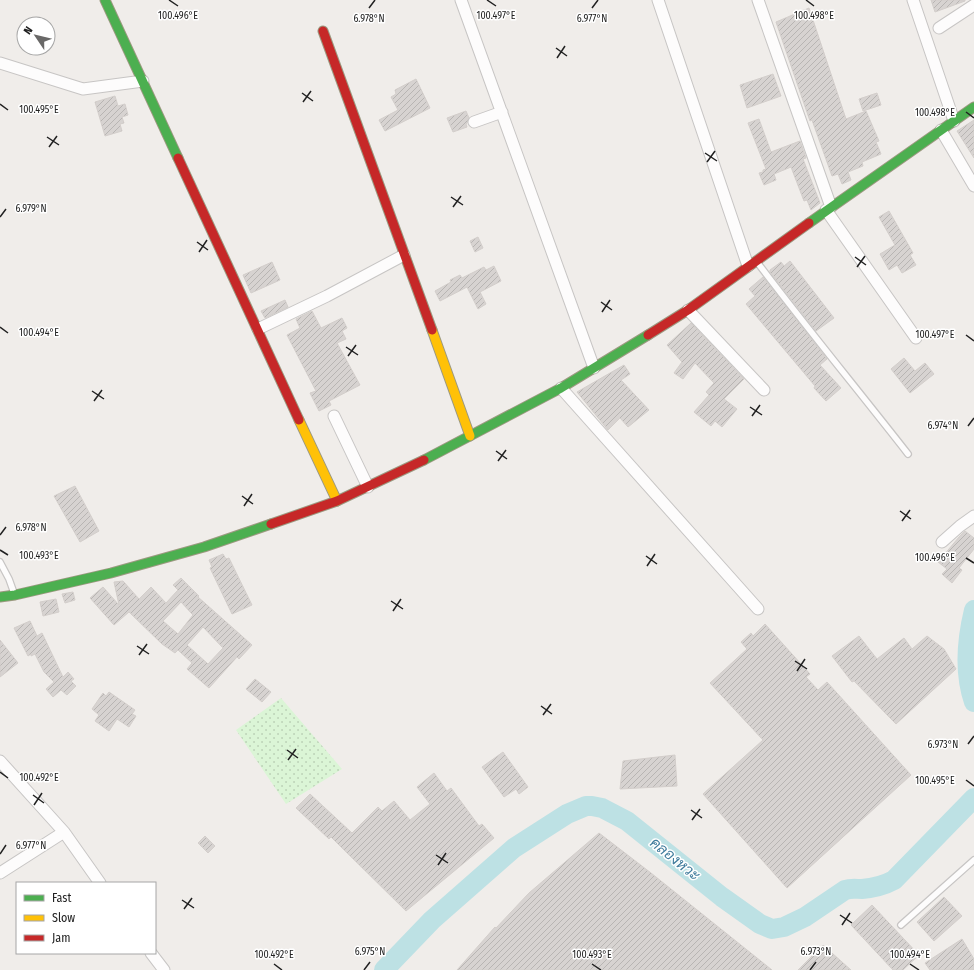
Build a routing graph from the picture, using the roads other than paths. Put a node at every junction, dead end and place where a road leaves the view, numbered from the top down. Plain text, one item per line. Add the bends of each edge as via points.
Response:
1 (105, 0) edge
2 (461, 0) edge
3 (658, 0) edge
4 (758, 0) edge
5 (913, 0) edge
6 (974, 5) edge
7 (939, 28) dead end
8 (322, 31) dead end
9 (0, 63) edge
10 (143, 81) junction
11 (974, 107) edge
12 (502, 112) junction
13 (954, 121) junction
14 (474, 122) dead end
15 (940, 130) junction
16 (974, 186) edge
17 (829, 209) junction
18 (404, 255) junction
19 (751, 264) junction
20 (688, 310) junction
21 (258, 330) junction
22 (916, 338) dead end
23 (594, 368) junction
24 (561, 388) junction
25 (764, 390) dead end
26 (334, 416) dead end
27 (470, 436) junction
28 (908, 454) dead end
29 (368, 486) junction
30 (337, 501) junction
31 (974, 516) edge
32 (942, 542) dead end
33 (0, 562) edge
34 (15, 595) junction
35 (0, 597) edge
36 (758, 609) dead end
37 (0, 761) edge
38 (64, 832) junction
39 (974, 860) edge
40 (0, 873) edge
41 (99, 882) edge
42 (901, 925) dead end
43 (152, 954) edge
44 (164, 970) edge

1 - 10 street
2 - 12 street
3 - 19 street
4 - 17 street
5 - 13 street
6 - 7 street
8 - 18 street
9 - 10 street via 83,89
10 - 21 street
11 - 13 street
12 - 14 street
12 - 23 street
13 - 15 street
15 - 16 street
15 - 17 street
17 - 19 street
17 - 22 street
18 - 21 street
18 - 27 street
19 - 20 street
19 - 28 lane via 850,380
20 - 23 street
20 - 25 street
21 - 30 street
23 - 24 street
24 - 27 street
24 - 36 street
26 - 29 street
27 - 29 street
29 - 30 street
30 - 34 street via 204,547 111,573
31 - 32 street
33 - 34 lane
34 - 35 street
37 - 38 street
38 - 40 street
38 - 41 street
39 - 42 lane
43 - 44 street

